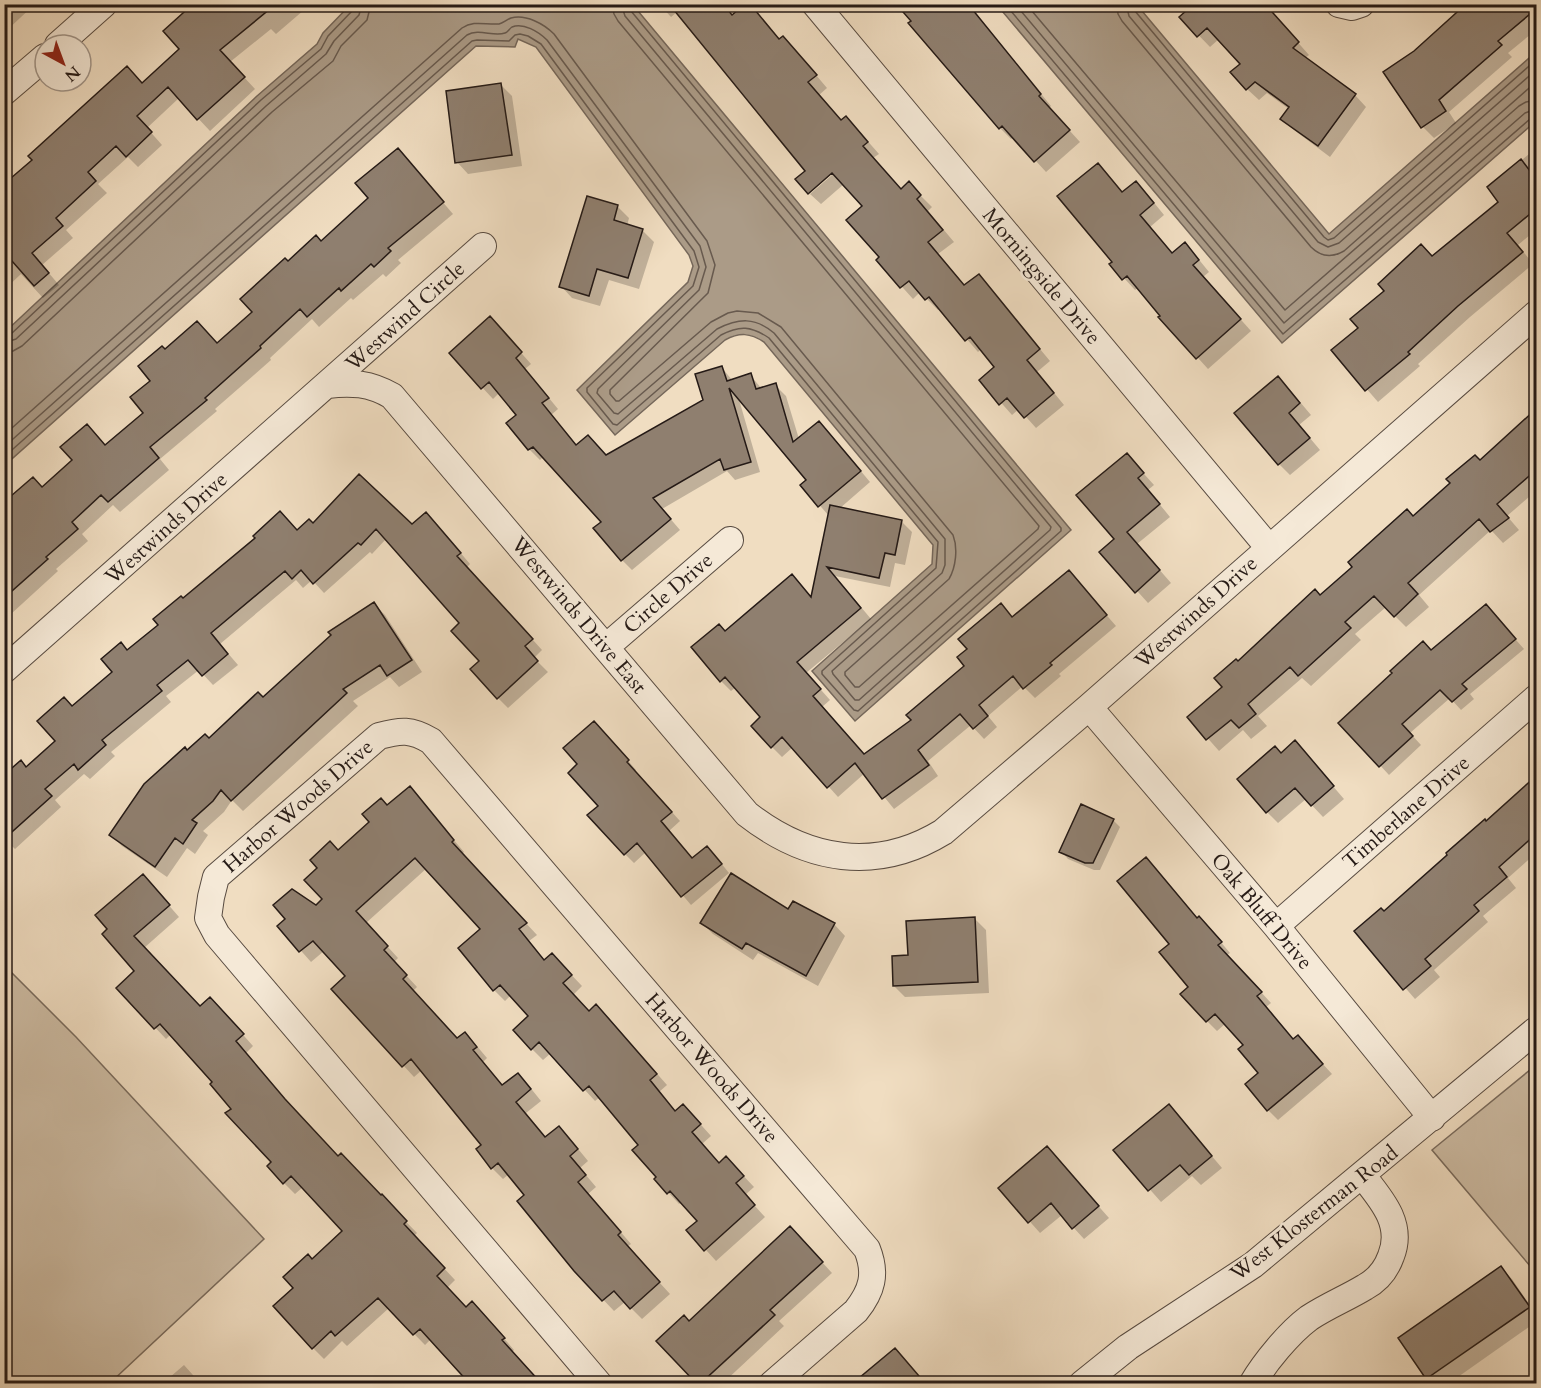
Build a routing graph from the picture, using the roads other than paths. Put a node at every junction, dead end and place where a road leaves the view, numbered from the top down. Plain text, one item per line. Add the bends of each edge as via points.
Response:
1 (104, 4) edge
2 (814, 4) edge
3 (1339, 4) edge
4 (1361, 4) edge
5 (71, 33) edge
6 (33, 67) edge
7 (4, 92) edge
8 (483, 246) dead end
9 (1536, 314) edge
10 (327, 385) junction
11 (730, 540) dead end
12 (1269, 548) junction
13 (606, 646) junction
14 (4, 670) edge
15 (1536, 698) edge
16 (1089, 707) junction
17 (831, 855) joint
18 (1276, 926) junction
19 (1536, 1030) edge
20 (1432, 1118) junction
21 (1362, 1175) junction
22 (599, 1383) edge
23 (772, 1383) edge
24 (1082, 1383) edge
25 (1252, 1383) edge

1 - 5 street
2 - 12 street, Morningside Drive
3 - 4 street
6 - 7 street
8 - 10 street, Westwind Circle
9 - 12 street, Westwinds Drive
10 - 13 street, Westwinds Drive East via 362,383 392,396
10 - 14 street, Westwinds Drive
11 - 13 street, Circle Drive
12 - 16 street, Westwinds Drive
13 - 17 street, Westwinds Drive East via 747,814 770,832
15 - 18 street, Timberlane Drive
16 - 17 street, Westwinds Drive via 924,844 860,858
16 - 18 street, Oak Bluff Drive
18 - 20 street, Oak Bluff Drive
19 - 20 street, West Klosterman Road
20 - 21 street, West Klosterman Road
21 - 24 street, West Klosterman Road via 1253,1265 1128,1347
21 - 25 street via 1394,1225 1396,1239 1389,1262 1380,1277 1367,1287 1299,1326
22 - 23 street, Harbor Woods Drive via 217,935 208,918 216,877 379,736 396,731 416,732 430,741 867,1249 872,1263 867,1297

